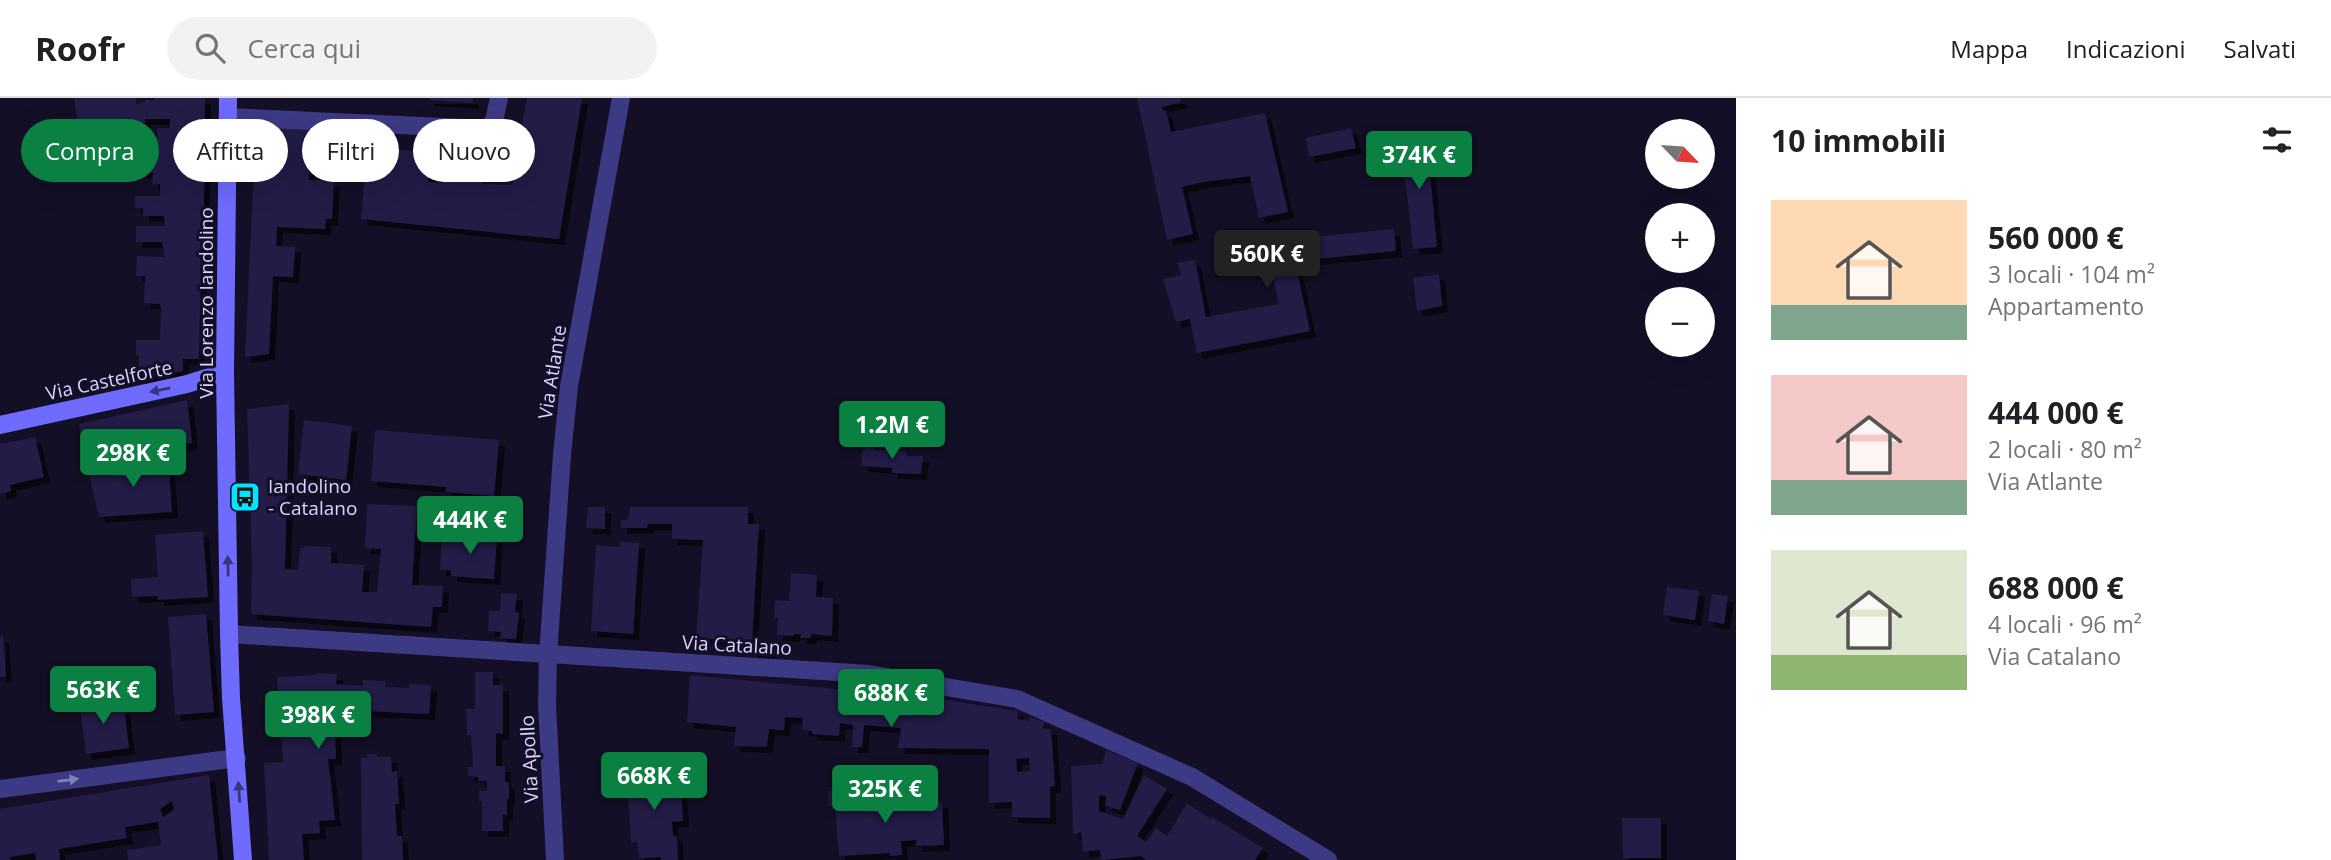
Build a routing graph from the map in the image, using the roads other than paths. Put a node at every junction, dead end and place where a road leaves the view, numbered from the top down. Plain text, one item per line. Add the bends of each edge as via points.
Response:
1 (228, 98) edge
2 (499, 98) edge
3 (621, 98) edge
4 (228, 117) junction
5 (225, 372) junction
6 (0, 425) edge
7 (229, 634) junction
8 (548, 655) junction
9 (237, 758) junction
10 (0, 789) edge
11 (243, 860) edge
12 (555, 860) edge
13 (1328, 860) edge

1 - 4 main road, Via Lorenzo Iandolino
2 - 4 street via 494,121 486,129
3 - 8 street, Via Atlante via 569,386
4 - 5 main road, Via Lorenzo Iandolino
5 -> 6 main road, Via Castelforte
7 -> 5 main road, Via Lorenzo Iandolino
7 - 8 street, Via Catalano
7 - 9 main road, Via Lorenzo Iandolino
8 - 12 street, Via Apollo
8 - 13 street, Via Catalano via 869,674 1017,699 1192,777
10 -> 9 street
11 -> 9 main road, Via Lorenzo Iandolino

